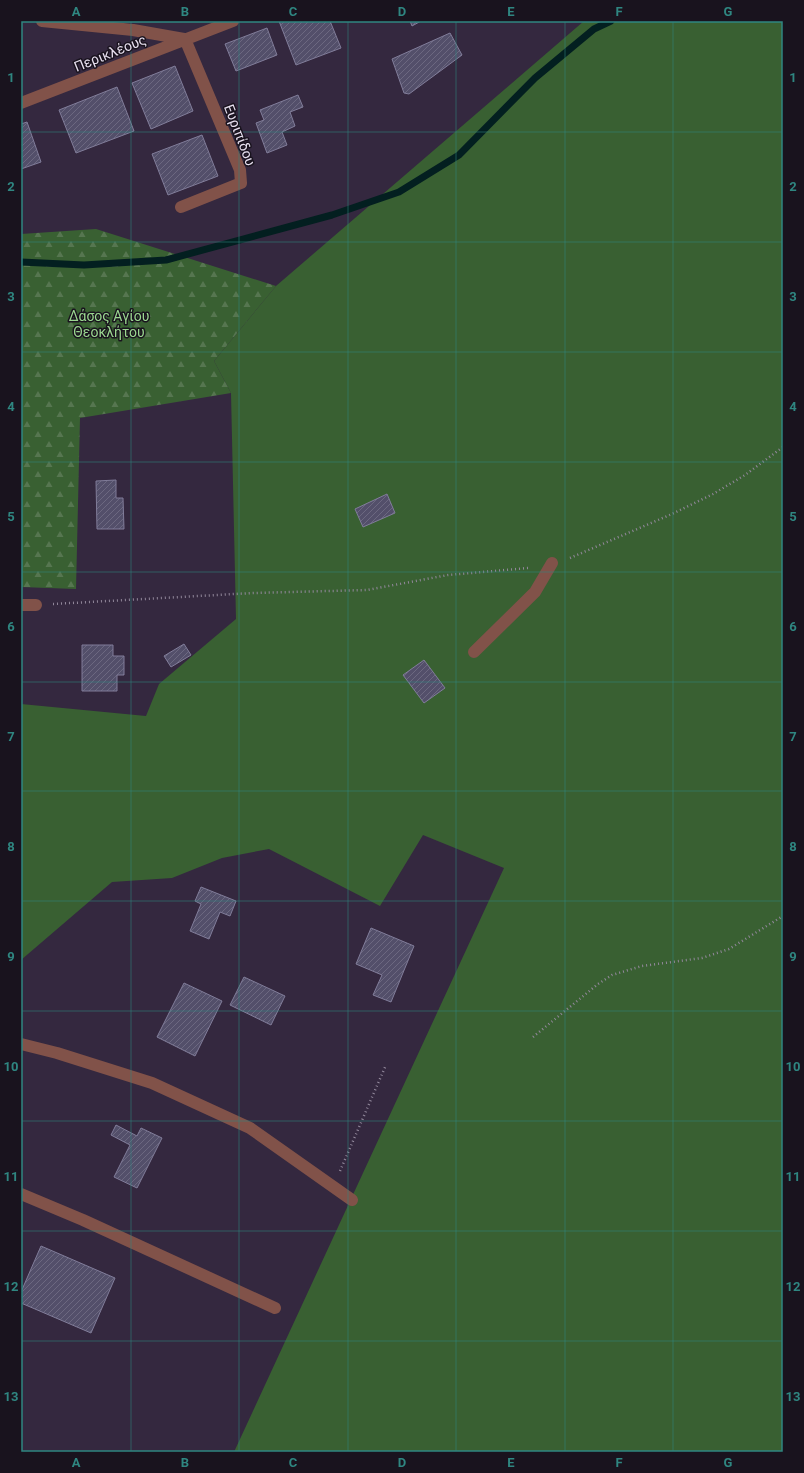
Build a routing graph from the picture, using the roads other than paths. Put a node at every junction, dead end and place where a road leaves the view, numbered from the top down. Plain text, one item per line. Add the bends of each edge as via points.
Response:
1 (42, 21) edge
2 (233, 21) edge
3 (185, 39) junction
4 (21, 103) edge
5 (181, 207) dead end
6 (552, 563) road end
7 (21, 605) edge
8 (36, 605) road end
9 (474, 652) dead end
10 (21, 1044) edge
11 (21, 1194) edge
12 (352, 1200) dead end
13 (275, 1308) dead end

1 - 3 street via 133,30
2 - 3 street, Περικλέους
3 - 4 street, Περικλέους
3 - 5 street, Ευριπίδου via 240,170 240,183
6 - 9 street via 535,592
7 - 8 street
10 - 12 street via 152,1083 250,1128
11 - 13 street

